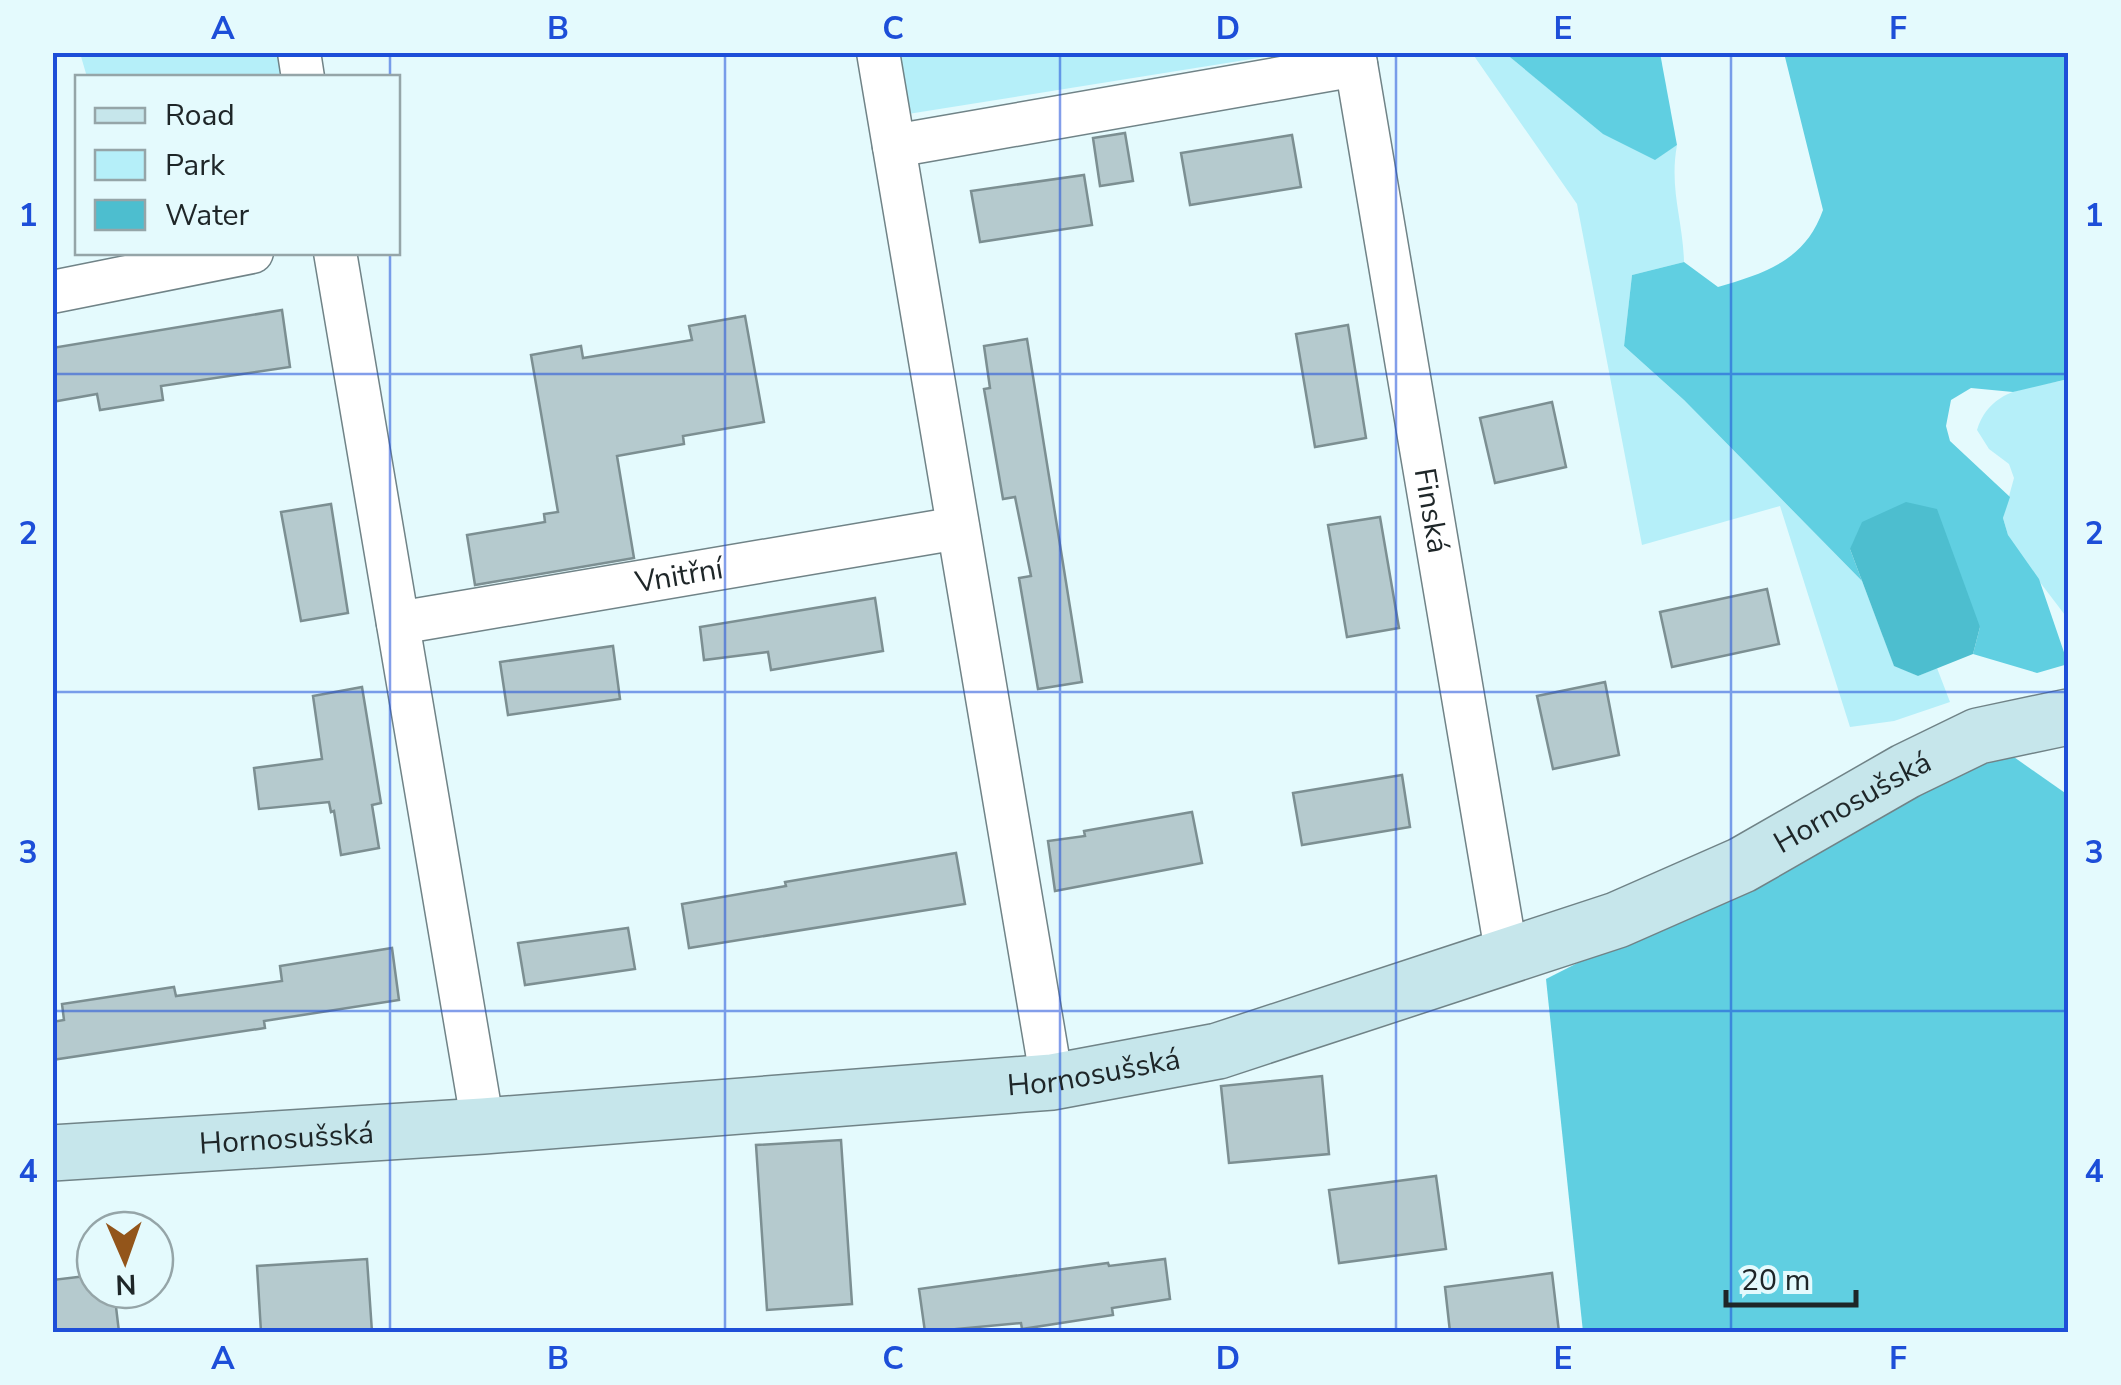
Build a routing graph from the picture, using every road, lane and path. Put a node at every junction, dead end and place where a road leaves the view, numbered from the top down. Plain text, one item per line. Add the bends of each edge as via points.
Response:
1 (878, 52) edge
2 (1355, 59) edge
3 (894, 146) junction
4 (237, 255) edge
5 (335, 255) edge
6 (52, 292) edge
7 (958, 528) junction
8 (398, 623) junction
9 (2068, 717) edge
10 (1507, 957) junction
11 (1052, 1082) junction
12 (483, 1126) junction
13 (52, 1153) edge

1 - 3 street
2 - 3 street, Finská
2 - 10 street, Finská
3 - 7 street
4 - 6 street
5 - 8 street
7 - 8 street, Vnitřní
7 - 11 street
8 - 12 street
9 - 10 street, Hornosušská via 1978,736 1742,865 1618,920
10 - 11 street, Hornosušská via 1218,1051
11 - 12 street, Hornosušská
12 - 13 street, Hornosušská

